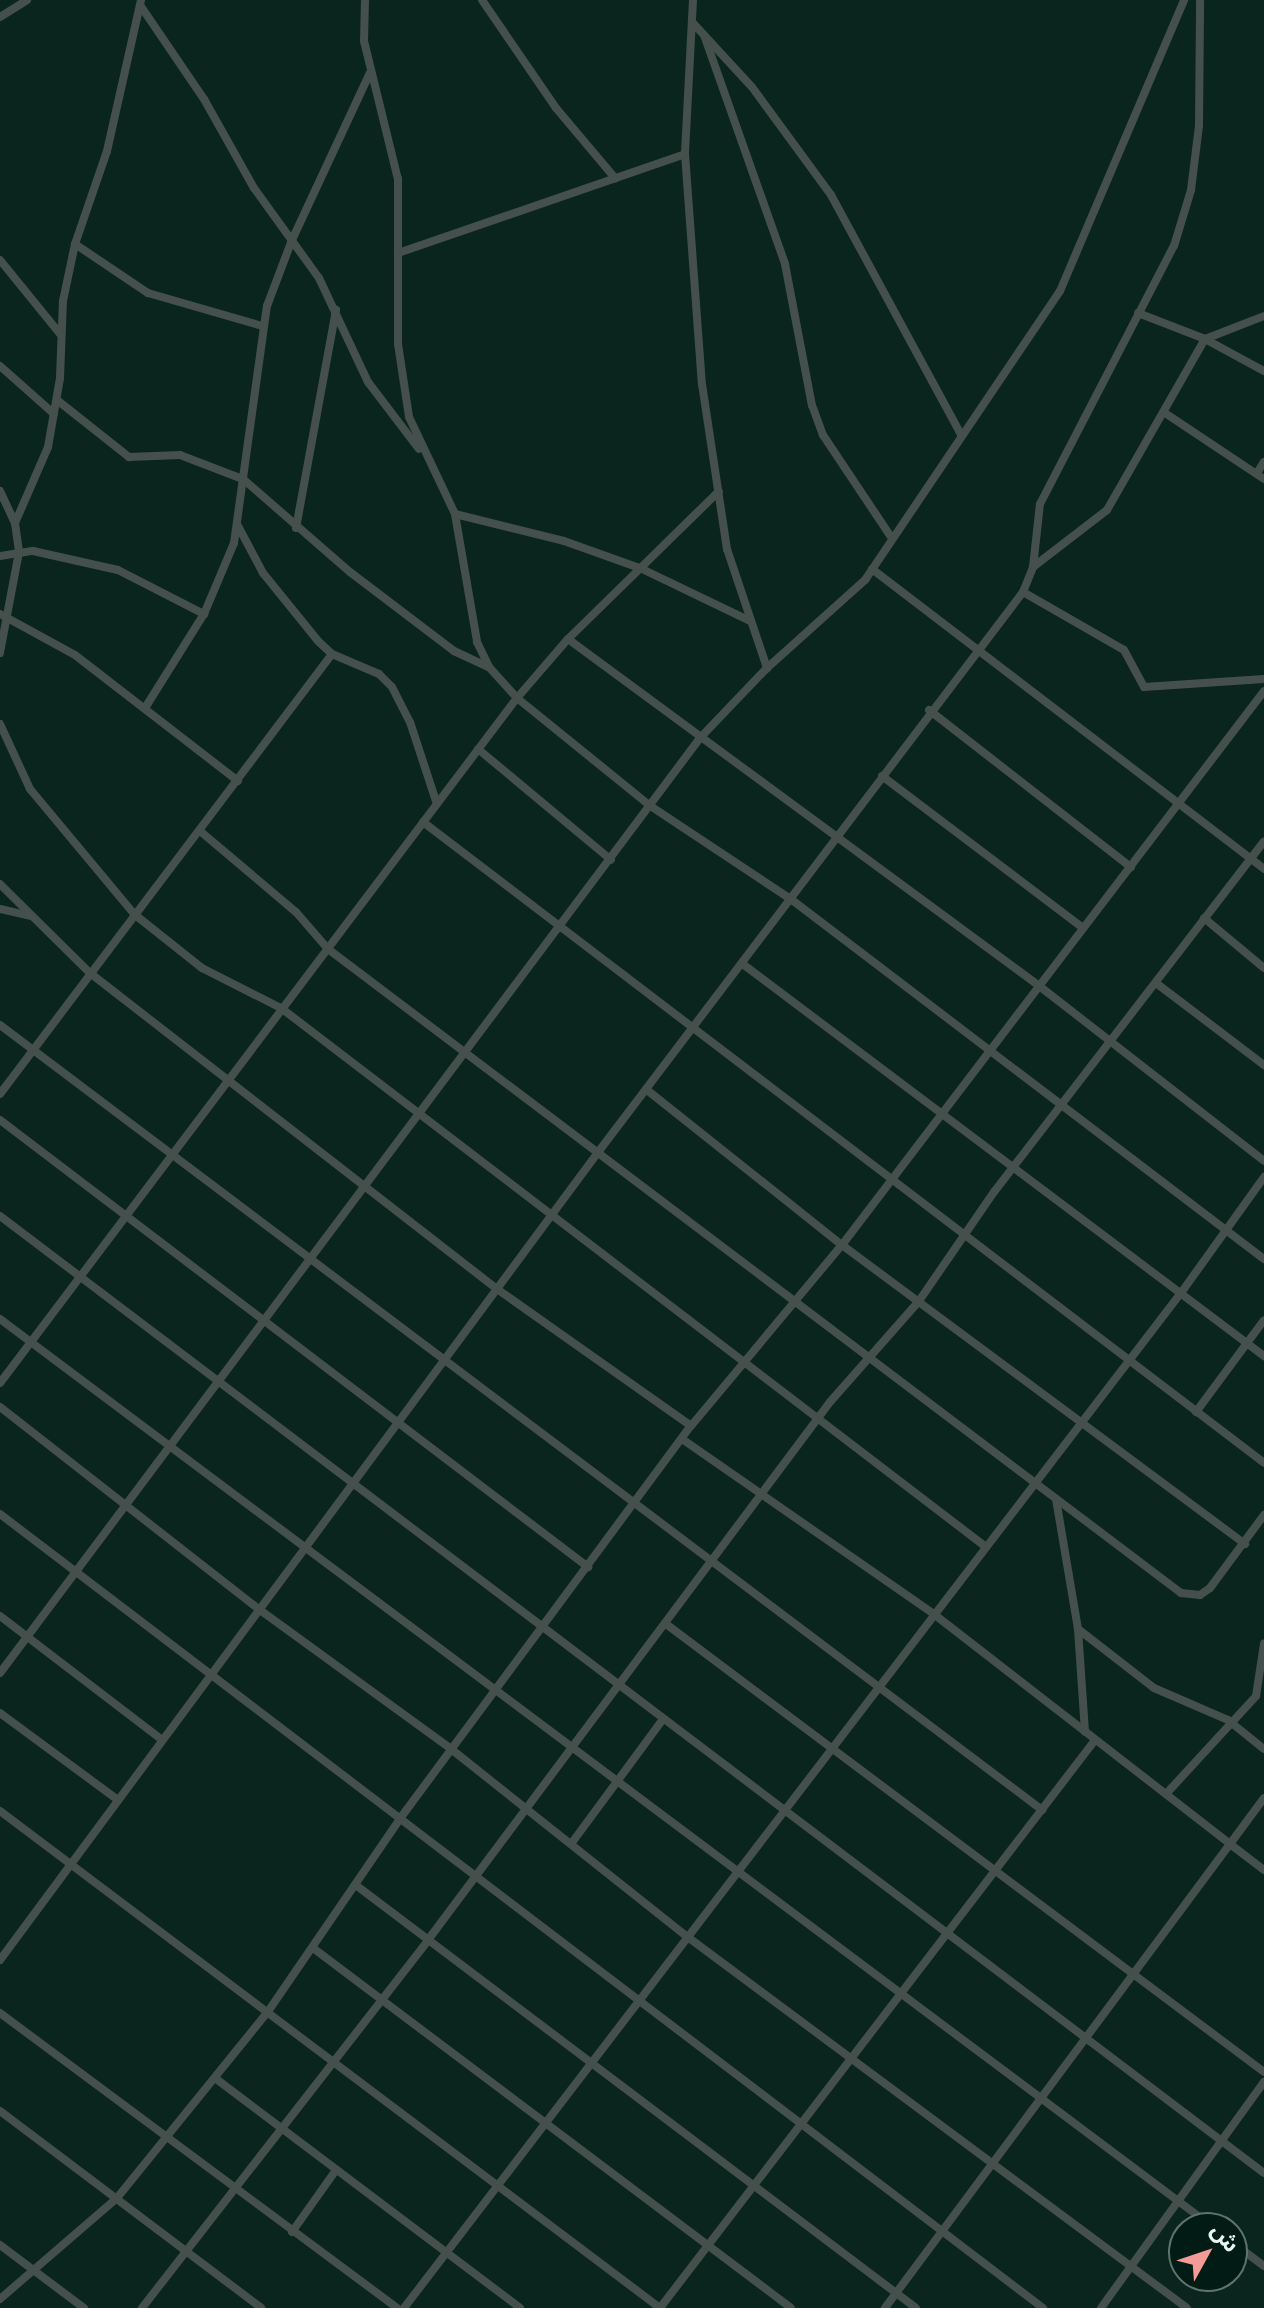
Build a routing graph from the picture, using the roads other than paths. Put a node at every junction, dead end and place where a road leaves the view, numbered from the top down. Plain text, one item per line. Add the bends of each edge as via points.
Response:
1 (27, 0) edge
2 (365, 0) edge
3 (482, 0) edge
4 (693, 0) edge
5 (1184, 0) edge
6 (1200, 0) edge
7 (140, 2) edge
8 (0, 17) edge
9 (692, 22) junction
10 (704, 35) junction
11 (370, 73) junction
12 (685, 154) junction
13 (615, 178) junction
14 (292, 240) junction
15 (75, 244) junction
16 (401, 252) junction
17 (0, 260) edge
18 (336, 309) junction
19 (1138, 313) junction
20 (1264, 316) edge
21 (262, 326) junction
22 (61, 336) junction
23 (1205, 339) junction
24 (0, 366) edge
25 (1264, 371) edge
26 (57, 400) junction
27 (1165, 413) junction
28 (54, 414) junction
29 (962, 436) junction
30 (427, 459) junction
31 (1264, 462) edge
32 (1261, 476) edge
33 (243, 479) junction
34 (0, 491) edge
35 (719, 491) junction
36 (455, 514) junction
37 (15, 523) junction
38 (238, 526) junction
39 (296, 528) junction
40 (891, 537) junction
41 (19, 552) junction
42 (0, 556) edge
43 (1033, 567) junction
44 (640, 568) junction
45 (872, 569) junction
46 (1023, 592) junction
47 (0, 614) edge
48 (204, 614) junction
49 (9, 620) junction
50 (750, 621) junction
51 (568, 639) junction
52 (977, 650) junction
53 (0, 653) edge
54 (332, 654) junction
55 (489, 667) junction
56 (767, 668) junction
57 (1264, 679) edge
58 (1264, 691) edge
59 (517, 698) junction
60 (145, 708) junction
61 (929, 710) junction
62 (0, 724) edge
63 (700, 738) junction
64 (478, 749) junction
65 (882, 776) junction
66 (238, 781) junction
67 (437, 804) junction
68 (649, 805) junction
69 (1178, 807) junction
70 (423, 822) junction
71 (200, 831) junction
72 (836, 839) junction
73 (1264, 842) edge
74 (1250, 858) junction
75 (611, 860) junction
76 (1131, 867) junction
77 (1264, 869) edge
78 (0, 884) edge
79 (792, 900) junction
80 (0, 909) edge
81 (134, 914) junction
82 (31, 917) junction
83 (1204, 918) junction
84 (562, 927) junction
85 (1083, 928) junction
86 (328, 949) junction
87 (744, 965) junction
88 (1264, 968) edge
89 (90, 973) junction
90 (1156, 983) junction
91 (1038, 985) junction
92 (281, 1008) junction
93 (0, 1025) edge
94 (695, 1028) junction
95 (1111, 1041) junction
96 (35, 1049) junction
97 (991, 1049) junction
98 (463, 1054) junction
99 (1264, 1065) edge
100 (227, 1080) junction
101 (647, 1090) junction
102 (0, 1094) edge
103 (1062, 1104) junction
104 (417, 1112) junction
105 (943, 1113) junction
106 (0, 1120) edge
107 (599, 1151) junction
108 (174, 1153) junction
109 (1264, 1161) edge
110 (1014, 1166) junction
111 (1264, 1177) edge
112 (891, 1181) junction
113 (363, 1187) junction
114 (127, 1214) junction
115 (0, 1216) edge
116 (552, 1217) junction
117 (1226, 1230) junction
118 (964, 1237) junction
119 (842, 1245) junction
120 (310, 1257) junction
121 (1264, 1259) edge
122 (80, 1277) junction
123 (497, 1289) junction
124 (1181, 1293) junction
125 (919, 1301) junction
126 (794, 1304) junction
127 (0, 1319) edge
128 (1264, 1320) edge
129 (265, 1321) junction
130 (30, 1343) junction
131 (1247, 1343) junction
132 (1264, 1356) edge
133 (445, 1359) junction
134 (869, 1359) junction
135 (1127, 1361) junction
136 (745, 1362) junction
137 (219, 1382) junction
138 (0, 1383) edge
139 (0, 1407) edge
140 (1196, 1412) junction
141 (819, 1416) junction
142 (1082, 1420) junction
143 (399, 1422) junction
144 (691, 1426) junction
145 (682, 1439) junction
146 (170, 1446) junction
147 (1264, 1463) edge
148 (353, 1481) junction
149 (1035, 1482) junction
150 (764, 1495) junction
151 (1056, 1498) junction
152 (636, 1505) junction
153 (128, 1507) junction
154 (0, 1514) edge
155 (1264, 1515) edge
156 (1245, 1544) junction
157 (306, 1547) junction
158 (986, 1547) junction
159 (713, 1564) junction
160 (588, 1567) junction
161 (79, 1571) junction
162 (260, 1610) junction
163 (935, 1615) junction
164 (0, 1616) edge
165 (666, 1624) junction
166 (542, 1625) junction
167 (1078, 1629) junction
168 (28, 1638) junction
169 (1264, 1644) edge
170 (1264, 1653) edge
171 (0, 1673) edge
172 (211, 1675) junction
173 (619, 1686) junction
174 (880, 1686) junction
175 (496, 1688) junction
176 (0, 1713) edge
177 (663, 1719) junction
178 (1228, 1720) junction
179 (1085, 1732) junction
180 (162, 1740) junction
181 (1095, 1740) junction
182 (451, 1749) junction
183 (831, 1749) junction
184 (1264, 1749) edge
185 (571, 1750) junction
186 (616, 1784) junction
187 (1166, 1794) junction
188 (1264, 1798) edge
189 (118, 1800) junction
190 (784, 1808) junction
191 (528, 1809) junction
192 (1042, 1810) junction
193 (0, 1811) edge
194 (399, 1820) junction
195 (571, 1844) junction
196 (1230, 1844) junction
197 (72, 1863) junction
198 (1264, 1870) edge
199 (994, 1872) junction
200 (736, 1874) junction
201 (475, 1876) junction
202 (357, 1886) junction
203 (948, 1933) junction
204 (689, 1938) junction
205 (428, 1940) junction
206 (313, 1948) junction
207 (0, 1960) edge
208 (1133, 1976) junction
209 (900, 1996) junction
210 (381, 2000) junction
211 (639, 2003) junction
212 (0, 2013) edge
213 (267, 2013) junction
214 (1087, 2036) junction
215 (852, 2058) junction
216 (335, 2061) junction
217 (592, 2065) junction
218 (1264, 2072) edge
219 (215, 2078) junction
220 (1264, 2082) edge
221 (1041, 2098) junction
222 (0, 2111) edge
223 (547, 2124) junction
224 (800, 2125) junction
225 (282, 2129) junction
226 (165, 2138) junction
227 (1220, 2140) junction
228 (993, 2163) junction
229 (336, 2170) junction
230 (1264, 2173) edge
231 (753, 2187) junction
232 (499, 2188) junction
233 (235, 2191) junction
234 (117, 2198) junction
235 (1177, 2200) junction
236 (1193, 2212) edge
237 (292, 2232) junction
238 (942, 2232) junction
239 (0, 2245) edge
240 (708, 2246) junction
241 (188, 2253) junction
242 (447, 2255) junction
243 (1131, 2266) junction
244 (34, 2272) junction
245 (896, 2293) junction
246 (0, 2299) edge
247 (84, 2308) edge
248 (142, 2308) edge
249 (261, 2308) edge
250 (397, 2308) edge
251 (404, 2308) edge
252 (520, 2308) edge
253 (791, 2308) edge
254 (885, 2308) edge
255 (916, 2308) edge
256 (1043, 2308) edge
257 (1101, 2308) edge
258 (1187, 2308) edge

1 - 8 street
2 - 11 street
3 - 13 street via 556,108
4 - 9 street
5 - 29 street via 1070,271
6 - 19 street via 1199,126 1191,190 1174,246
7 - 14 street
7 - 15 street via 107,151
9 - 10 street
9 - 12 street
10 - 29 street via 795,141 831,195
10 - 40 street via 785,264 812,405 823,435
11 - 14 street
11 - 16 street via 398,179
12 - 13 street
12 - 35 street via 702,384
13 - 16 street
14 - 18 street
14 - 21 street
15 - 21 street via 148,293
15 - 22 street
16 - 30 street via 398,344 409,417
17 - 22 street
18 - 30 street via 368,382
18 - 39 street
19 - 23 street
19 - 43 street via 1040,504
20 - 23 street
21 - 33 street
22 - 26 street
23 - 25 street
23 - 27 street
24 - 28 street
26 - 28 street
26 - 33 street via 129,457 180,455
27 - 32 street
27 - 43 street via 1107,510
28 - 37 street via 39,472
29 - 40 street
30 - 36 street
31 - 32 street
33 - 38 street
33 - 39 street
34 - 37 street
35 - 44 street
35 - 50 street via 727,549
36 - 44 street via 564,541
36 - 55 street via 477,642
37 - 41 street
38 - 48 street
38 - 54 street via 263,573
39 - 55 street via 454,651
40 - 45 street
41 - 42 street
41 - 48 street via 118,570
41 - 49 street
43 - 46 street
44 - 50 street
44 - 51 street
45 - 52 street
45 - 56 street via 856,590
46 - 52 street
46 - 57 street via 1124,650 1144,687
47 - 49 street
48 - 60 street
49 - 53 street
49 - 60 street via 75,655
50 - 56 street
51 - 59 street
51 - 63 street
52 - 61 street
52 - 69 street
54 - 66 street
54 - 67 street via 379,674 392,687 410,722
55 - 59 street
56 - 63 street
58 - 69 street
59 - 64 street
59 - 68 street
60 - 66 street
61 - 65 street
61 - 76 street
62 - 81 street via 30,789
63 - 68 street
63 - 72 street
64 - 67 street
64 - 75 street
65 - 72 street
65 - 85 street
66 - 71 street
67 - 70 street
68 - 75 street
68 - 79 street
69 - 74 street
69 - 76 street
70 - 84 street
70 - 86 street
71 - 81 street
71 - 86 street via 296,912
72 - 79 street
72 - 91 street
73 - 74 street
74 - 77 street
74 - 83 street
75 - 84 street
76 - 85 street
78 - 82 street
79 - 87 street
79 - 97 street
80 - 82 street
81 - 89 street
81 - 92 street via 202,968
82 - 89 street
83 - 88 street
83 - 90 street
84 - 94 street
84 - 98 street
85 - 91 street
86 - 92 street
86 - 98 street
87 - 94 street
87 - 105 street
89 - 96 street
89 - 100 street
90 - 95 street
90 - 99 street
91 - 95 street
91 - 97 street
92 - 100 street
92 - 104 street
93 - 96 street
94 - 101 street
94 - 112 street
95 - 103 street
95 - 109 street
96 - 102 street
96 - 108 street
97 - 103 street
97 - 105 street
98 - 104 street
98 - 107 street
100 - 108 street
100 - 113 street
101 - 107 street
101 - 119 street
103 - 110 street
103 - 117 street
104 - 113 street
104 - 116 street
105 - 110 street
105 - 112 street
106 - 114 street
107 - 116 street
107 - 126 street
108 - 114 street
108 - 120 street
110 - 118 street
110 - 124 street
111 - 117 street
112 - 118 street
112 - 119 street
113 - 120 street
113 - 123 street
114 - 122 street
114 - 129 street
115 - 122 street
116 - 123 street
116 - 136 street
117 - 121 street
117 - 124 street
118 - 125 street
118 - 135 street
119 - 125 street
119 - 126 street
120 - 129 street
120 - 133 street
122 - 130 street
122 - 137 street
123 - 133 street
123 - 144 street
124 - 131 street
124 - 135 street
125 - 134 street
125 - 142 street
126 - 134 street
126 - 136 street
127 - 130 street
128 - 131 street
129 - 137 street
129 - 143 street
130 - 138 street
130 - 146 street
131 - 132 street
131 - 140 street
133 - 143 street
133 - 152 street
134 - 141 street
134 - 149 street
135 - 140 street
135 - 142 street
136 - 141 street
136 - 144 street
137 - 146 street
137 - 148 street
139 - 153 street
140 - 147 street
141 - 150 street
141 - 158 street
142 - 149 street
142 - 156 street
143 - 148 street
143 - 160 street
144 - 145 street
145 - 150 street
145 - 152 street
146 - 153 street
146 - 157 street
148 - 157 street
148 - 166 street
149 - 151 street
149 - 158 street
150 - 159 street
150 - 163 street
151 - 156 street via 1181,1593 1200,1595 1210,1588
151 - 167 street
152 - 159 street
152 - 160 street
153 - 161 street
153 - 162 street
154 - 161 street
155 - 156 street
157 - 162 street
157 - 175 street
158 - 163 street
159 - 165 street
159 - 174 street
160 - 166 street
161 - 168 street
161 - 172 street
162 - 172 street
162 - 182 street
163 - 174 street
163 - 179 street
164 - 168 street
165 - 173 street
165 - 183 street
166 - 173 street
166 - 175 street
167 - 178 street via 1154,1688
167 - 179 street
168 - 171 street
168 - 180 street
169 - 170 street
170 - 178 street via 1256,1696
172 - 180 street
172 - 194 street
173 - 177 street
173 - 185 street
174 - 183 street
174 - 192 street
175 - 182 street
175 - 185 street
176 - 189 street
177 - 186 street
177 - 190 street
178 - 184 street
178 - 187 street
179 - 181 street
180 - 189 street
181 - 187 street
181 - 192 street
182 - 191 street
182 - 194 street
183 - 190 street
183 - 199 street
185 - 186 street
185 - 191 street
186 - 195 street
186 - 200 street
187 - 196 street
188 - 196 street
189 - 197 street
190 - 200 street
190 - 203 street
191 - 195 street
191 - 201 street
192 - 199 street
193 - 197 street
194 - 201 street
194 - 202 street
195 - 204 street
196 - 198 street
196 - 208 street
197 - 207 street
197 - 213 street
199 - 203 street
199 - 208 street
200 - 204 street
200 - 209 street
201 - 205 street
201 - 211 street
202 - 205 street
202 - 206 street
203 - 209 street
203 - 214 street
204 - 211 street
204 - 215 street
205 - 210 street
205 - 217 street
206 - 210 street
206 - 213 street
208 - 214 street
208 - 218 street
209 - 215 street
209 - 221 street
210 - 216 street
210 - 223 street
211 - 217 street
211 - 224 street
212 - 226 street
213 - 216 street
213 - 219 street
214 - 221 street
214 - 227 street
215 - 224 street
215 - 228 street
216 - 225 street
216 - 232 street
217 - 223 street
217 - 231 street
219 - 225 street
219 - 226 street
220 - 227 street
221 - 228 street
221 - 235 street
222 - 234 street
223 - 232 street
223 - 240 street
224 - 231 street
224 - 238 street
225 - 229 street
225 - 233 street
226 - 233 street
226 - 234 street
227 - 230 street
227 - 235 street
228 - 238 street
228 - 243 street
229 - 237 street
229 - 242 street
231 - 240 street
231 - 245 street
232 - 240 street via 660,2308
232 - 242 street
233 - 237 street
233 - 241 street
234 - 241 street
234 - 244 street
235 - 236 street
235 - 243 street
237 - 250 street
238 - 245 street
238 - 256 street
239 - 244 street
240 - 253 street
241 - 248 street
241 - 249 street
242 - 251 street
242 - 252 street
243 - 257 street
243 - 258 street
244 - 246 street
244 - 247 street
245 - 254 street
245 - 255 street

